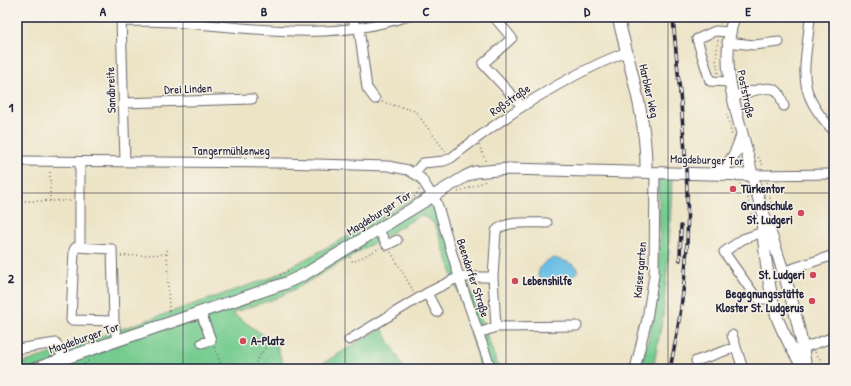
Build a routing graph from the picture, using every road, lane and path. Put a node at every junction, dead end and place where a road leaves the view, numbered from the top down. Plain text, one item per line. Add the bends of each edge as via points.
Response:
1 (354, 17) edge
2 (405, 17) edge
3 (494, 17) edge
4 (618, 17) edge
5 (704, 17) edge
6 (708, 17) edge
7 (718, 17) edge
8 (810, 17) edge
9 (730, 18) edge
10 (121, 19) edge
11 (357, 28) junction
12 (728, 37) junction
13 (779, 42) dead end
14 (626, 52) junction
15 (729, 82) junction
16 (732, 97) junction
17 (252, 99) dead end
18 (375, 99) joint
19 (123, 103) junction
20 (522, 106) junction
21 (784, 106) dead end
22 (834, 131) edge
23 (742, 135) junction
24 (476, 138) junction
25 (447, 160) junction
26 (19, 161) edge
27 (50, 161) junction
28 (80, 162) junction
29 (125, 162) junction
30 (650, 171) junction
31 (414, 173) junction
32 (716, 173) junction
33 (834, 174) edge
34 (489, 175) junction
35 (752, 175) junction
36 (430, 190) junction
37 (453, 194) dead end
38 (17, 201) edge
39 (21, 201) junction
40 (50, 201) junction
41 (72, 201) dead end
42 (411, 202) dead end
43 (762, 208) junction
44 (547, 222) dead end
45 (378, 229) junction
46 (763, 232) junction
47 (397, 240) dead end
48 (387, 245) junction
49 (80, 246) junction
50 (166, 250) dead end
51 (167, 254) junction
52 (834, 255) edge
53 (348, 256) dead end
54 (121, 262) dead end
55 (294, 268) dead end
56 (782, 272) junction
57 (280, 274) dead end
58 (492, 277) junction
59 (460, 278) junction
60 (424, 291) junction
61 (773, 298) junction
62 (436, 312) dead end
63 (175, 313) dead end
64 (201, 313) junction
65 (114, 321) junction
66 (578, 326) dead end
67 (496, 327) junction
68 (479, 334) junction
69 (732, 335) dead end
70 (834, 337) edge
71 (211, 340) junction
72 (349, 340) dead end
73 (118, 341) junction
74 (202, 343) dead end
75 (268, 344) dead end
76 (736, 347) junction
77 (807, 347) junction
78 (17, 349) edge
79 (90, 359) dead end
80 (696, 361) dead end
81 (66, 364) edge
82 (33, 365) edge
83 (17, 366) edge
84 (223, 369) edge
85 (251, 369) edge
86 (491, 369) edge
87 (635, 369) edge
88 (743, 369) edge
89 (805, 369) edge
90 (823, 369) edge

1 - 11 street
2 - 11 street
3 - 20 street via 512,38 483,64
4 - 14 main road, Harbker Weg
5 - 6 path via 704,20
7 - 9 path
8 - 22 street via 805,73 808,96 816,111
9 - 12 main road, Poststraße
10 - 11 street via 295,33
10 - 19 street, Sandbreite
11 - 18 street via 367,88
12 - 13 street via 754,45
12 - 15 main road, Poststraße
12 - 15 street via 715,31 696,39 710,81
14 - 20 street, Roßstraße via 566,79
14 - 30 main road, Harbker Weg via 643,126
15 - 16 main road, Poststraße
16 - 21 street via 763,88 775,90
16 - 23 main road, Poststraße
17 - 19 street, Drei Linden
18 - 25 path via 415,111
19 - 29 street, Sandbreite
20 - 24 street, Roßstraße
23 - 32 main road via 734,157 727,166
23 - 35 main road, Poststraße
24 - 25 street, Roßstraße
24 - 34 path
25 - 31 street via 423,163
26 - 27 street, Tangermühlenweg
26 - 39 path
27 - 28 street, Tangermühlenweg
27 - 40 path
28 - 29 street, Tangermühlenweg
28 - 49 street
29 - 31 street, Tangermühlenweg via 388,166 401,167
30 - 32 main road, Magdeburger Tor
30 - 34 main road, Magdeburger Tor
30 - 87 street, Kaisergarten via 654,275
31 - 36 street, Tangermühlenweg
32 - 35 main road, Magdeburger Tor
33 - 35 street
34 - 36 main road, Magdeburger Tor via 470,174
34 - 37 path
35 - 43 main road, Poststraße
36 - 42 path via 417,191
36 - 45 main road, Magdeburger Tor
36 - 59 street, Beendorfer Straße
38 - 39 path
39 - 40 path
40 - 41 path
43 - 46 main road
43 - 56 main road
44 - 58 street via 519,223 498,228
45 - 48 street
45 - 64 main road, Magdeburger Tor via 305,274
46 - 61 main road
46 - 61 street via 743,239 724,252 759,299
47 - 48 street
48 - 53 path via 353,262
48 - 60 path via 414,293
49 - 65 street via 112,249
49 - 65 street via 74,250 71,320
50 - 51 path
51 - 54 path via 121,255
51 - 63 path via 169,315
52 - 56 street
55 - 57 path
56 - 77 main road
58 - 59 street
58 - 67 street
59 - 60 street
59 - 68 street, Beendorfer Straße
60 - 62 street
60 - 72 street
61 - 89 main road via 784,334
64 - 71 street
64 - 73 main road, Magdeburger Tor
65 - 73 street
66 - 67 street
67 - 68 street
68 - 86 street, Beendorfer Straße
69 - 76 street
70 - 77 street
71 - 74 street
71 - 84 path
73 - 81 main road, Magdeburger Tor
75 - 85 path
76 - 80 street
76 - 88 street
77 - 89 main road
77 - 90 path via 821,360
78 - 81 street via 56,342
79 - 81 path via 86,363
81 - 82 main road, Magdeburger Tor
82 - 83 path

